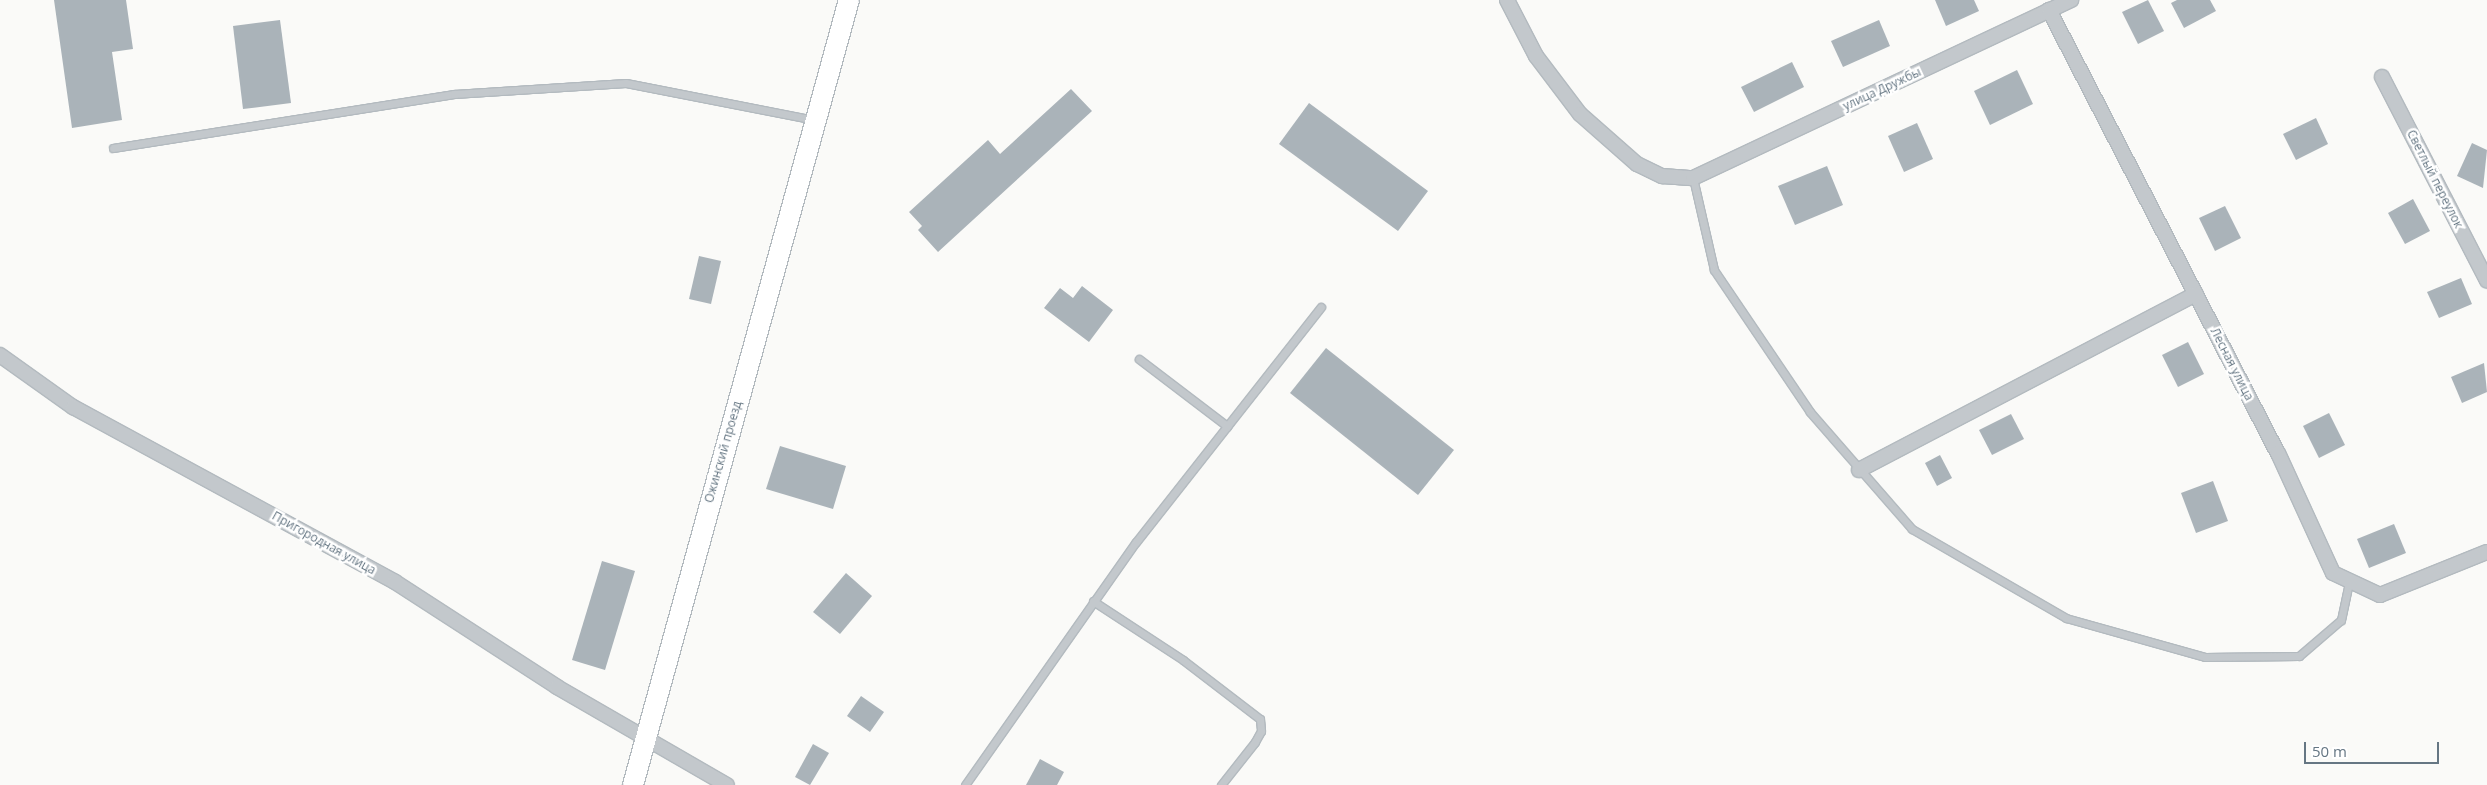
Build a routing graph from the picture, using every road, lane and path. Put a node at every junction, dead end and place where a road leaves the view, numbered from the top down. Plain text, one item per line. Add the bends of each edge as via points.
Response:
1 (849, 0) edge
2 (1508, 0) edge
3 (2071, 0) edge
4 (2049, 10) junction
5 (2382, 78) dead end
6 (816, 120) junction
7 (113, 148) dead end
8 (1693, 178) junction
9 (2487, 280) edge
10 (2196, 294) junction
11 (1321, 307) dead end
12 (0, 355) edge
13 (1139, 359) dead end
14 (1227, 426) junction
15 (1859, 470) junction
16 (2487, 552) edge
17 (2349, 582) junction
18 (1093, 601) junction
19 (644, 736) junction
20 (633, 785) edge
21 (727, 785) edge
22 (965, 785) edge
23 (1220, 785) edge

1 - 6 main road, Ожинский проезд
2 - 8 street via 1536,56 1580,114 1637,164 1662,176
3 - 4 street, улица Дружбы
4 - 8 street, улица Дружбы
4 - 10 street, Лесная улица
5 - 9 street, Светлый переулок
6 - 7 lane via 626,83 454,94
6 - 19 main road, Ожинский проезд
8 - 15 lane via 1714,270 1810,412
10 - 15 street
10 - 17 street, Лесная улица via 2278,453 2333,573
11 - 14 lane
12 - 19 street, Пригородная улица via 73,406 395,582 557,687
13 - 14 lane
14 - 18 lane
15 - 17 lane via 1912,529 2066,618 2205,657 2299,656 2341,620
16 - 17 street, Лесная улица via 2380,595
18 - 22 lane
18 - 23 lane via 1183,660 1260,719 1261,731 1255,742
19 - 20 main road, Ожинский проезд
19 - 21 street, Пригородная улица

